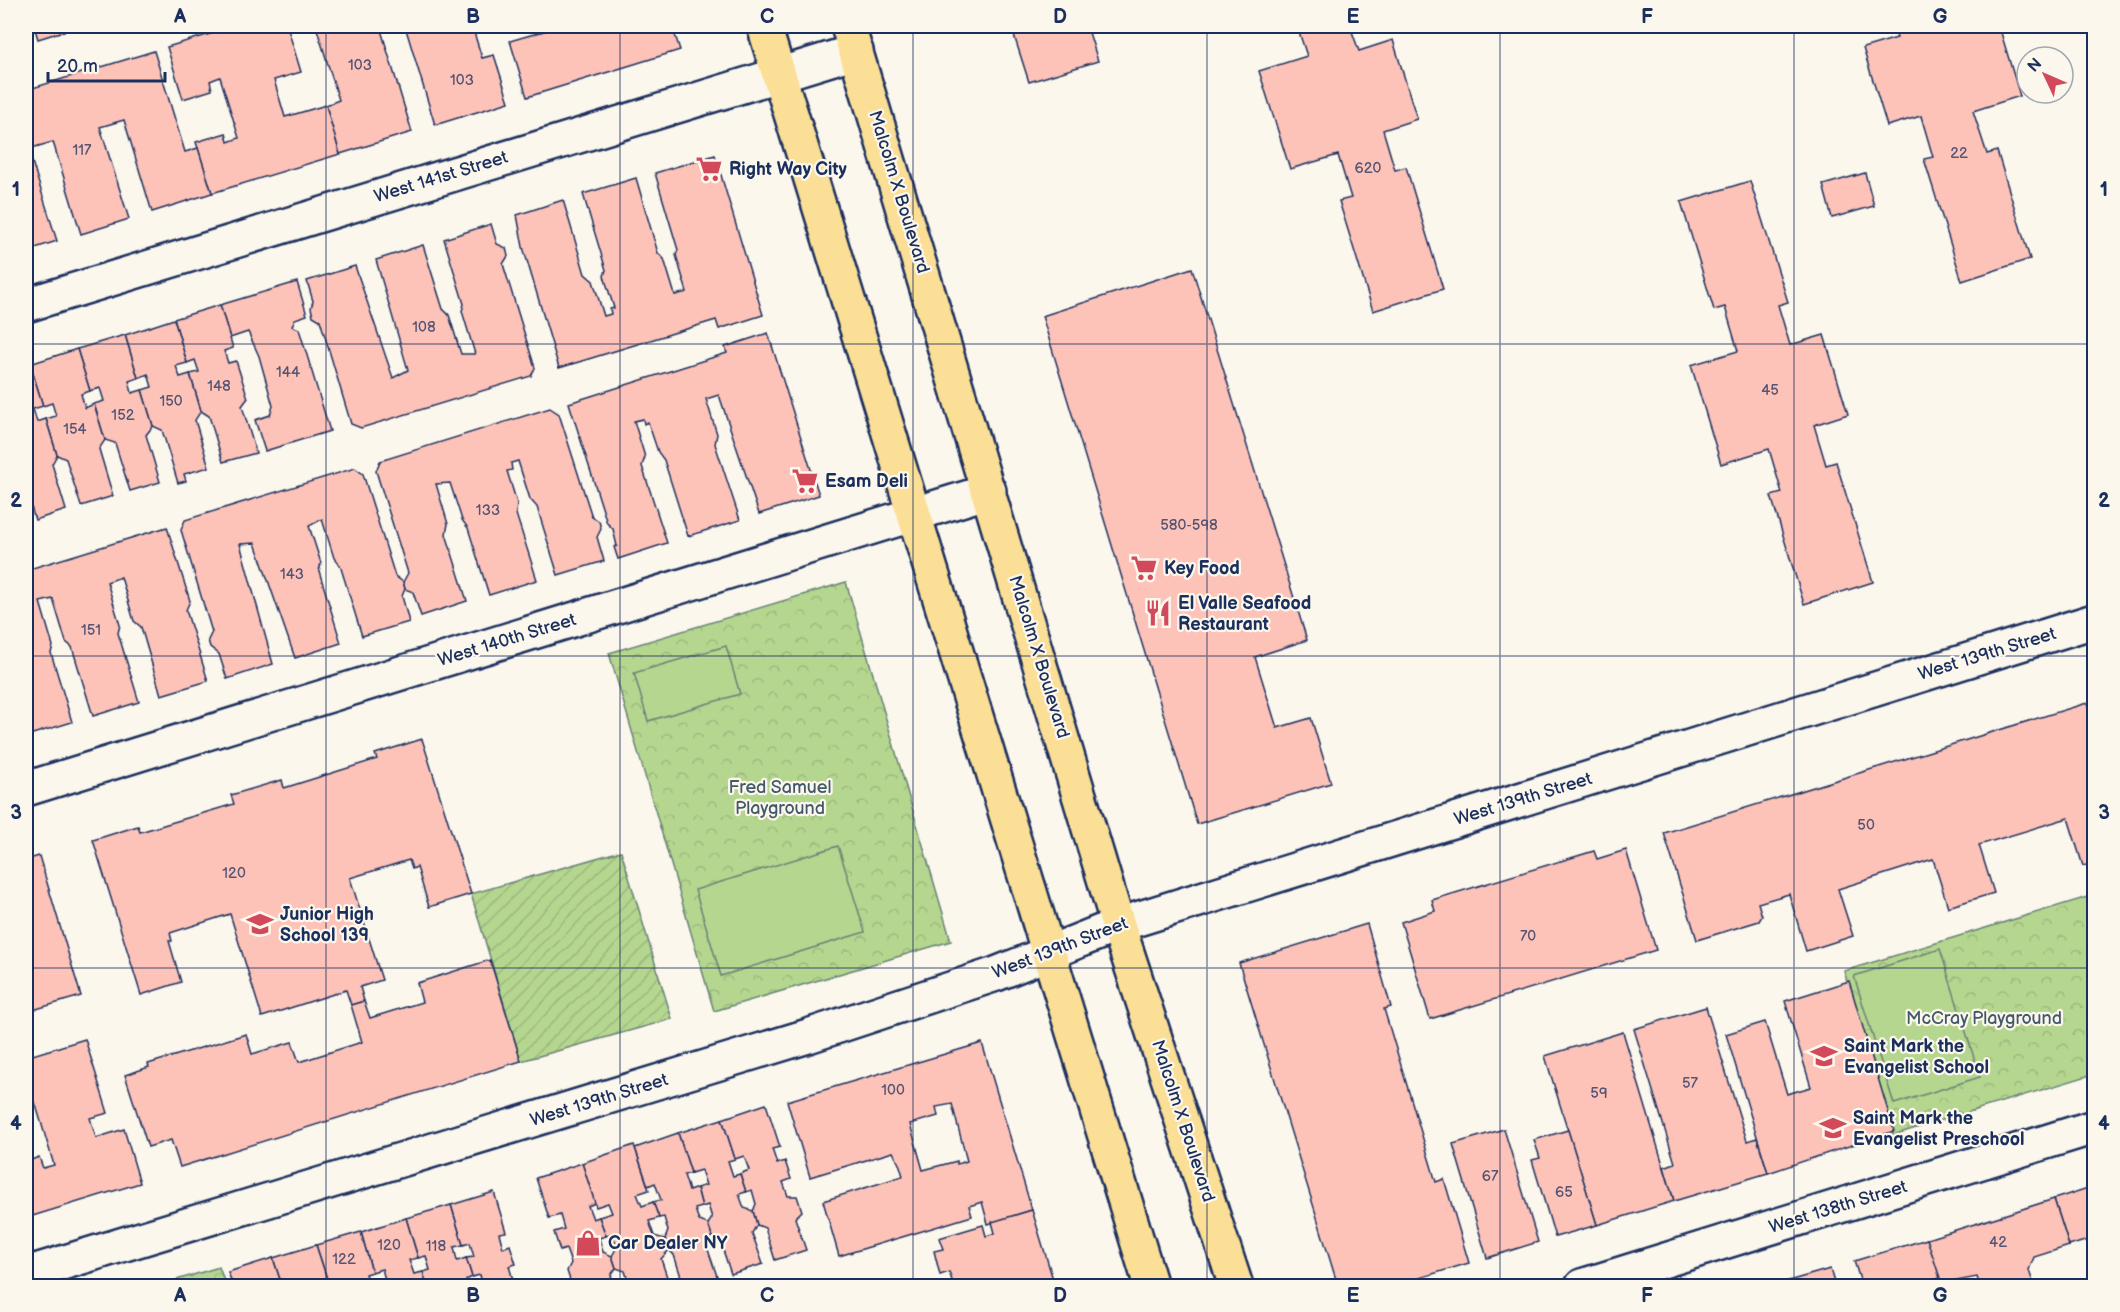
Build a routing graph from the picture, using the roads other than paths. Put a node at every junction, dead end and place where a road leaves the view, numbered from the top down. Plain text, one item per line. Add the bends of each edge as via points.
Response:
1 (764, 26) edge
2 (852, 38) edge
3 (779, 73) junction
4 (26, 305) edge
5 (989, 491) junction
6 (914, 514) junction
7 (2094, 621) edge
8 (26, 789) edge
9 (1118, 925) junction
10 (1049, 952) junction
11 (2094, 1127) edge
12 (26, 1274) edge
13 (1151, 1287) edge
14 (1236, 1287) edge
15 (1582, 1287) edge

1 - 3 main road
2 - 3 street, West 141st Street
2 - 5 main road, Malcolm X Boulevard
3 - 4 street, West 141st Street
3 - 6 main road
5 - 6 street, West 140th Street
5 - 9 main road, Malcolm X Boulevard
6 - 8 street, West 140th Street
6 - 10 main road
7 - 9 street, West 139th Street
9 - 10 street, West 139th Street
9 - 14 main road, Malcolm X Boulevard
10 - 12 street, West 139th Street via 996,974 808,1036
10 - 13 main road
11 - 15 street, West 138th Street

